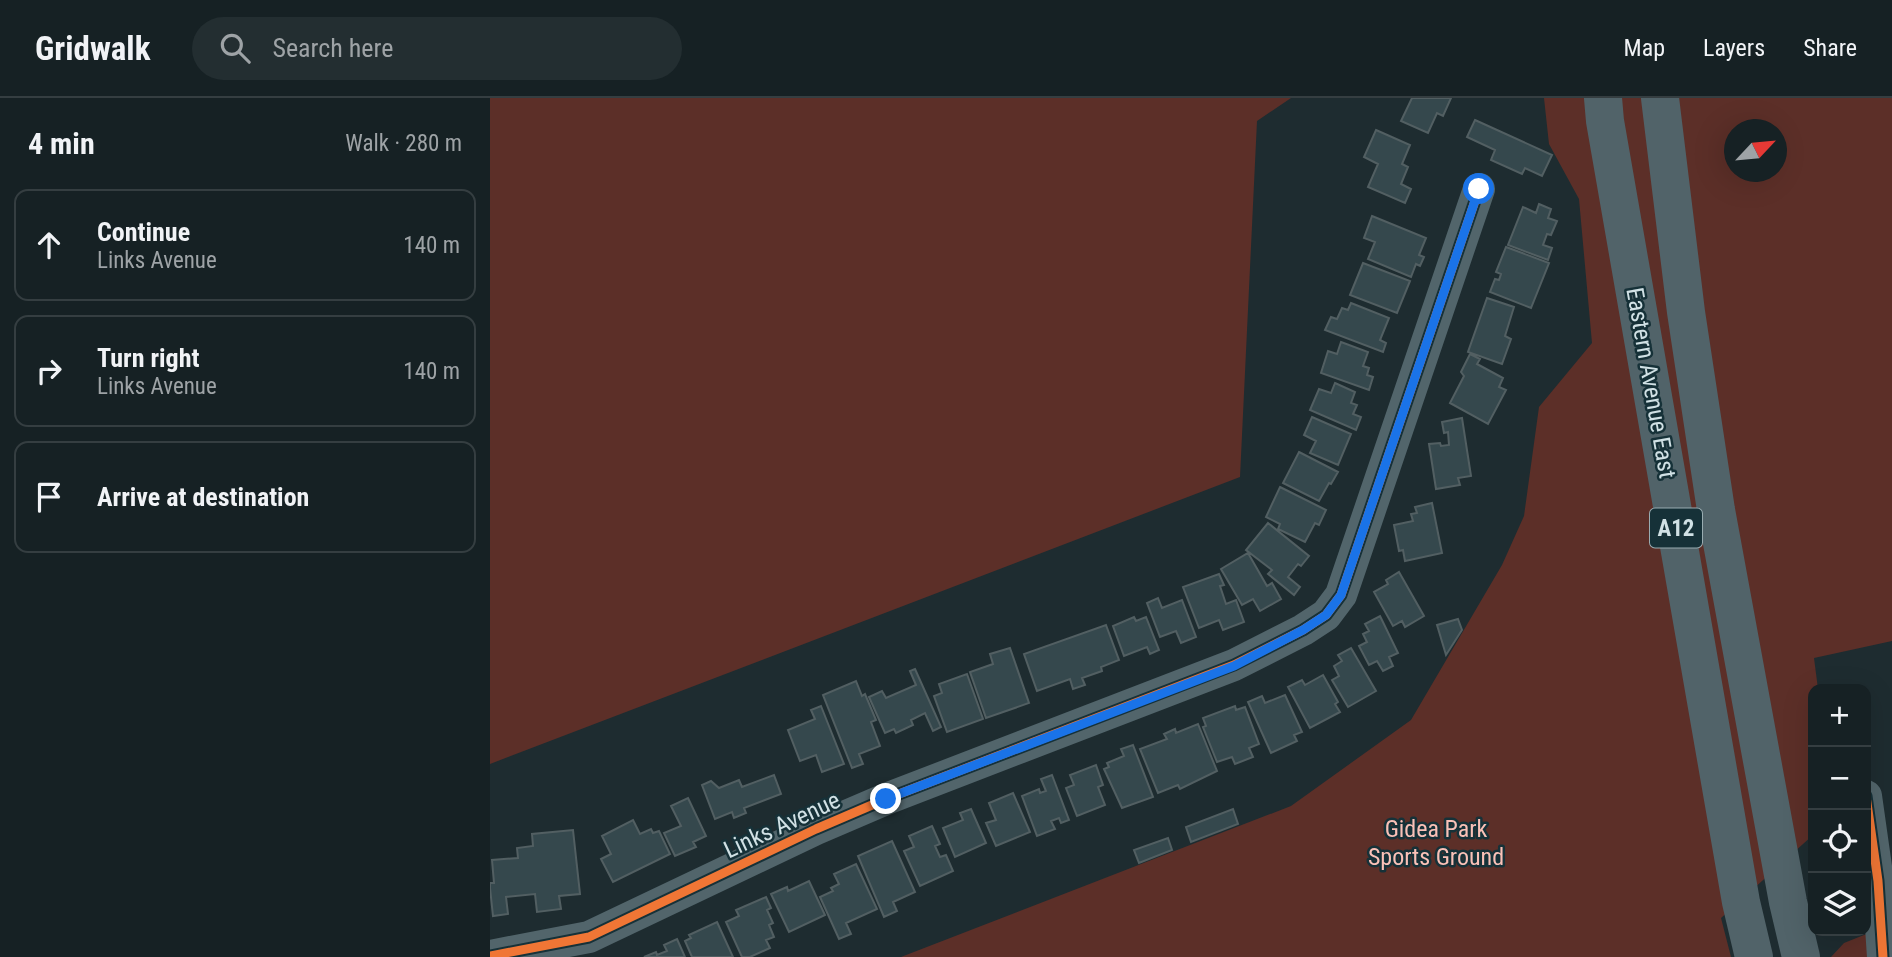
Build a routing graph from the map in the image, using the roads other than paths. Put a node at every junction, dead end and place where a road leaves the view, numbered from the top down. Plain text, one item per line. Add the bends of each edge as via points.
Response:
1 (1603, 98) edge
2 (1660, 98) edge
3 (1479, 189) dead end
4 (1868, 810) edge
5 (1879, 881) edge
6 (1800, 899) edge
7 (592, 947) edge
8 (490, 956) edge
9 (1754, 957) edge
10 (1801, 957) edge
11 (1883, 957) edge

1 - 9 highway, Eastern Avenue East / A12
2 - 6 highway, Eastern Avenue East / A12 via 1716,510
3 - 7 street, Links Avenue via 1341,595 1326,615 1234,666 816,830
4 - 5 street
5 - 11 street
6 - 10 highway, Eastern Avenue East / A12
7 - 8 street, Links Avenue

